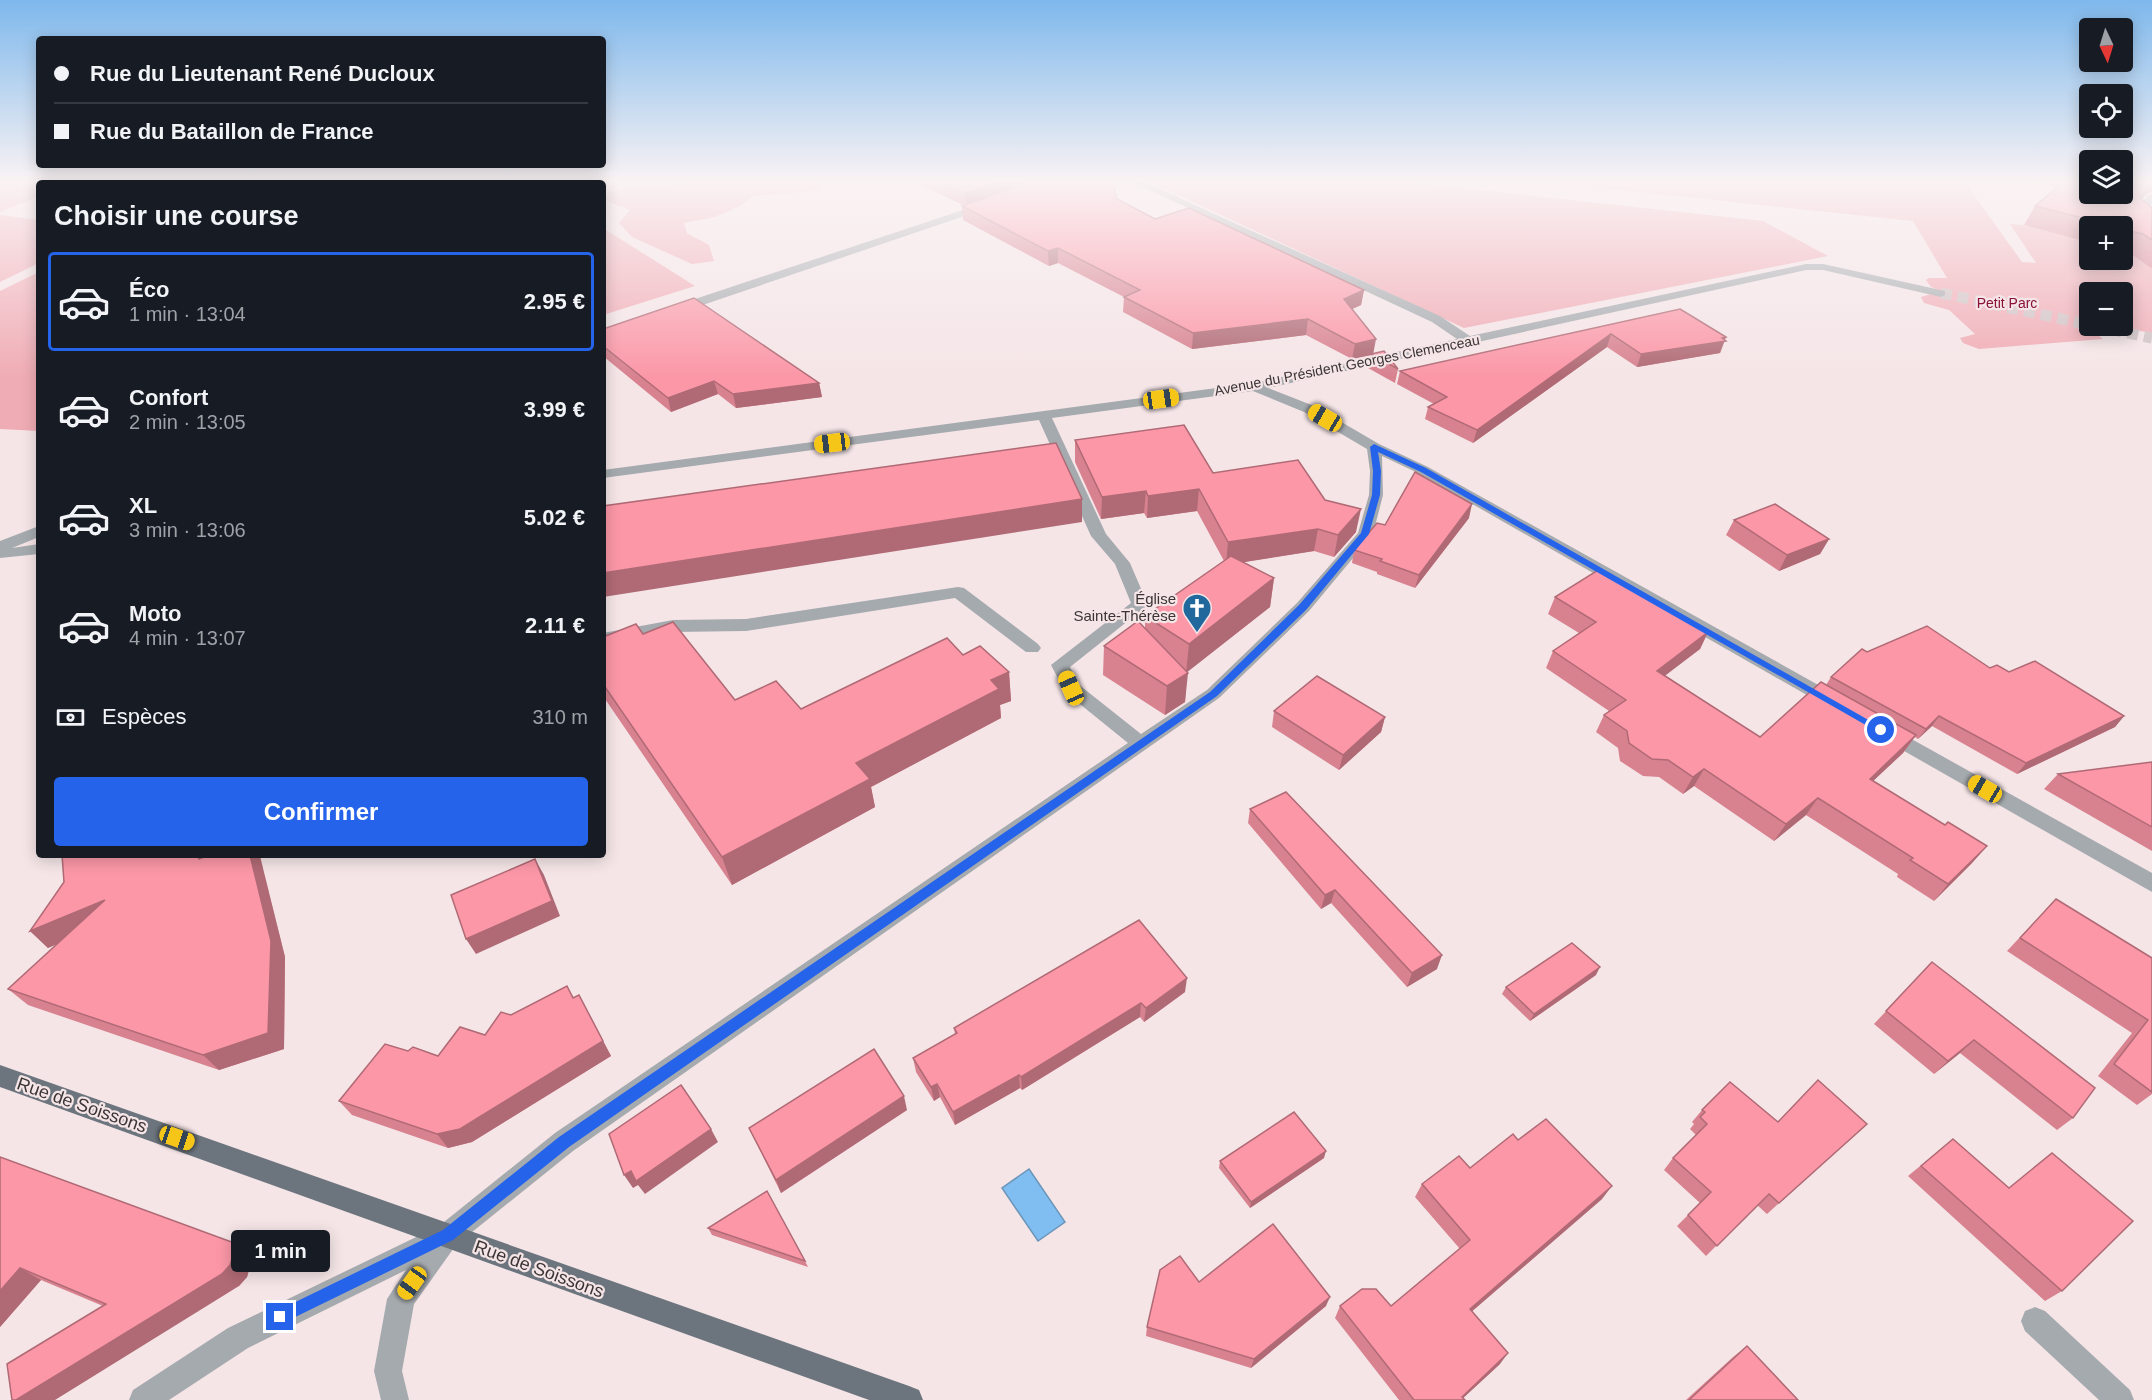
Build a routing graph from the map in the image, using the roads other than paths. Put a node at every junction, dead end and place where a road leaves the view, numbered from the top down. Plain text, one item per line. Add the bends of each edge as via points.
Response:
1 (865, 246) edge
2 (1278, 246) edge
3 (1941, 293) tunnel mouth
4 (670, 312) edge
5 (1468, 341) junction
6 (1254, 387) junction
7 (1044, 415) junction
8 (1374, 447) junction
9 (606, 474) edge
10 (36, 532) edge
11 (0, 547) edge
12 (36, 549) edge
13 (0, 554) edge
14 (606, 638) edge
15 (1032, 648) dead end
16 (1850, 712) edge
17 (1871, 724) edge
18 (1141, 744) junction
19 (2152, 883) edge
20 (0, 1076) edge
21 (448, 1235) junction
22 (2036, 1321) dead end
23 (143, 1400) edge
24 (395, 1400) edge
25 (909, 1400) edge
26 (2120, 1400) edge

1 - 4 street
2 - 5 street via 1436,319
3 - 5 street, Avenue du Président Georges Clemenceau via 1823,267 1806,267
5 - 6 street, Avenue du Président Georges Clemenceau
6 - 7 street, Avenue du Président Georges Clemenceau
6 - 8 street via 1309,409
7 - 9 street, Avenue du Président Georges Clemenceau
7 - 18 street via 1099,536 1122,563 1140,605 1060,665 1071,688
8 - 16 street via 1424,470
8 - 18 street via 1376,495 1365,534 1303,608 1213,694
10 - 11 street
12 - 13 street
14 - 15 street via 673,626 746,626 958,592
17 - 19 street
18 - 21 street via 564,1142
20 - 21 main road, Rue de Soissons
21 - 23 street via 238,1338
21 - 24 street via 400,1299 388,1371
21 - 25 main road, Rue de Soissons
22 - 26 street

